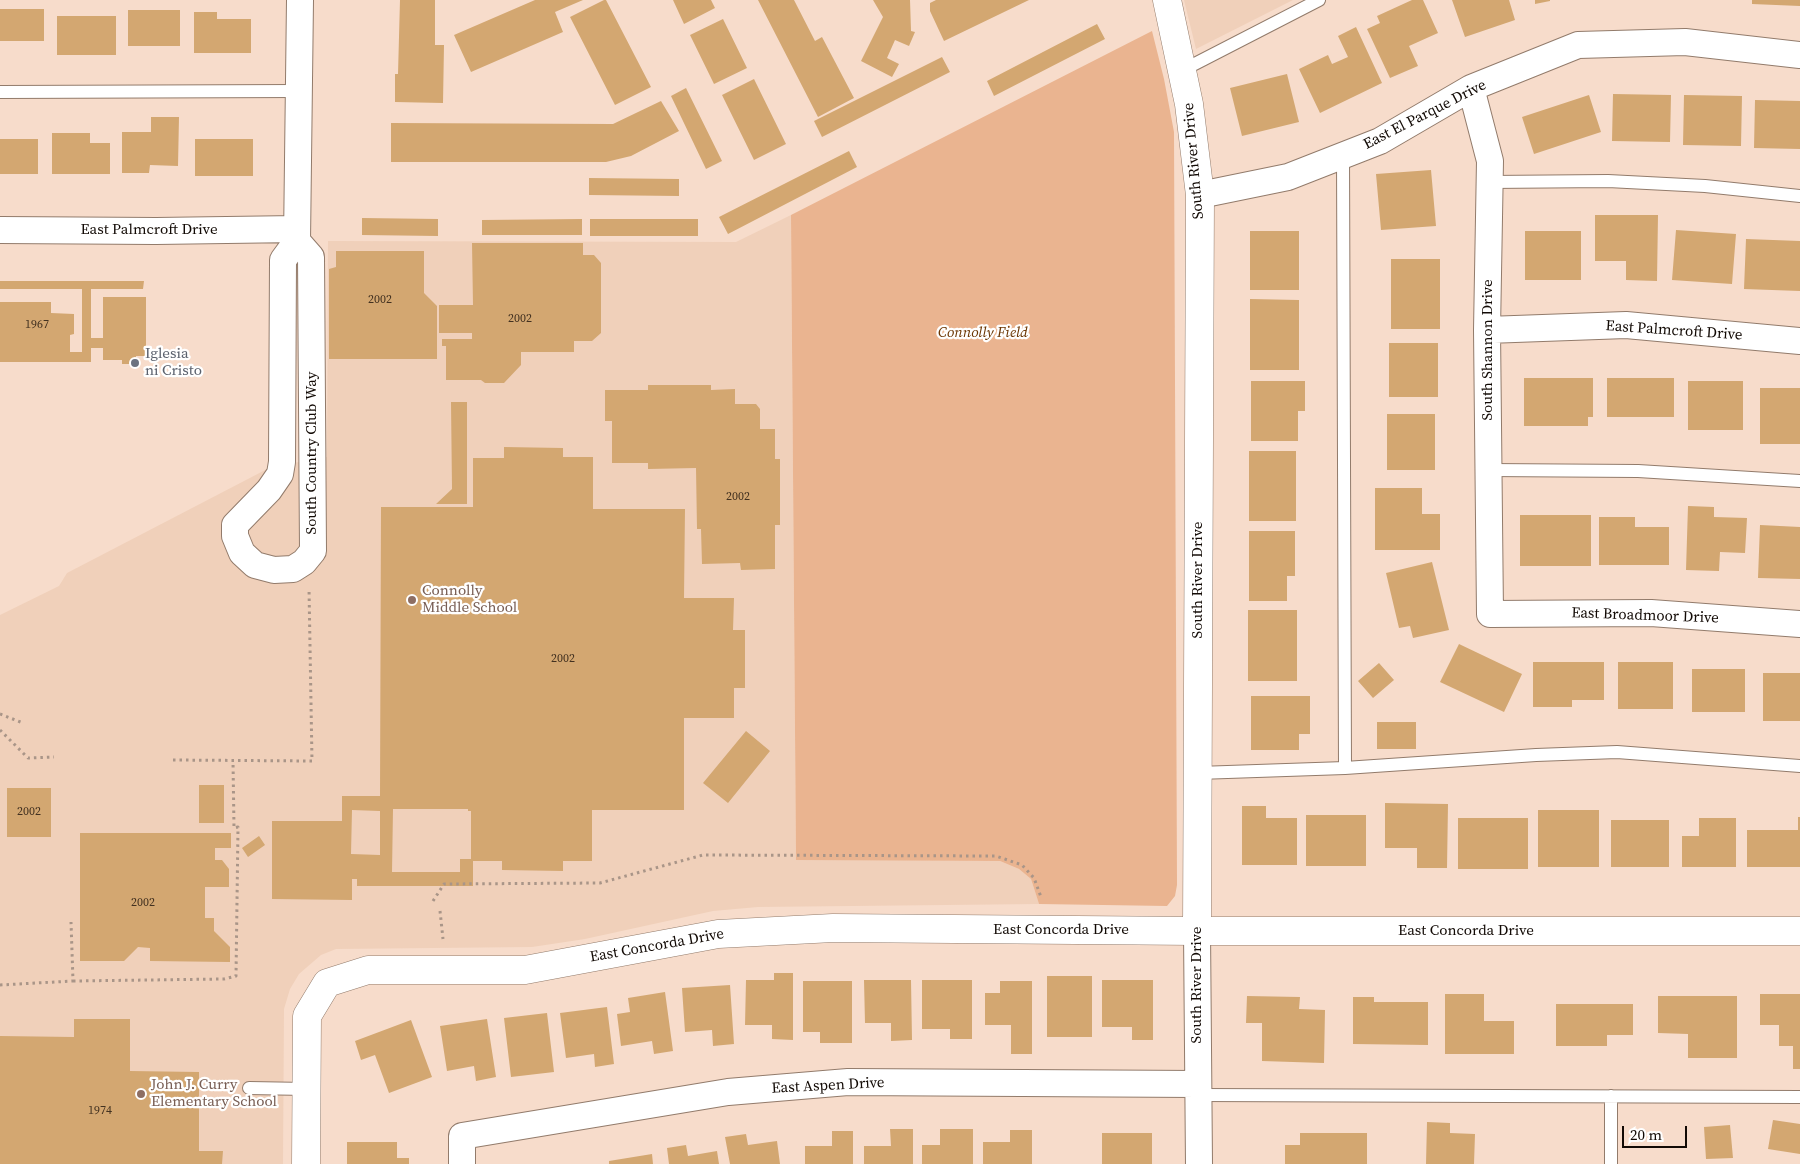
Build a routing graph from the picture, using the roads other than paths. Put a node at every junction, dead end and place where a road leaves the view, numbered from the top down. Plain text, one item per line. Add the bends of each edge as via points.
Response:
1 (300, 0) edge
2 (1167, 0) edge
3 (1320, 0) edge
4 (1800, 56) edge
5 (1183, 70) junction
6 (1471, 88) junction
7 (299, 91) junction
8 (0, 92) edge
9 (1343, 155) junction
10 (1489, 182) junction
11 (1200, 195) junction
12 (1800, 196) edge
13 (0, 230) edge
14 (297, 235) junction
15 (1487, 330) junction
16 (1800, 341) edge
17 (1488, 470) junction
18 (1800, 481) edge
19 (1490, 614) joint
20 (1800, 624) edge
21 (1800, 766) edge
22 (1345, 768) junction
23 (1198, 773) junction
24 (1197, 931) junction
25 (1800, 931) edge
26 (249, 1088) dead end
27 (306, 1089) junction
28 (1197, 1089) junction
29 (1611, 1096) junction
30 (1800, 1096) edge
31 (306, 1164) edge
32 (462, 1164) edge
33 (1199, 1164) edge
34 (1611, 1164) edge

1 - 7 street
2 - 5 street, South River Drive
3 - 5 lane
4 - 6 street, East El Parque Drive via 1686,42 1578,45
5 - 11 street, South River Drive
6 - 9 street, East El Parque Drive via 1380,141
6 - 10 street, South Shannon Drive via 1490,161
7 - 8 lane
7 - 14 street
9 - 11 street, East El Parque Drive via 1288,177
9 - 22 lane
10 - 12 lane via 1608,181 1705,186
10 - 15 street, South Shannon Drive
11 - 23 street, South River Drive
13 - 14 street, East Palmcroft Drive
14 - 14 street, South Country Club Way via 282,260 280,474 235,525 235,536 242,553 256,565 274,570 293,569 313,551 311,258
15 - 16 street, East Palmcroft Drive via 1626,325
15 - 17 street, South Shannon Drive
17 - 18 lane via 1638,471
17 - 19 street, South Shannon Drive
19 - 20 street, East Broadmoor Drive via 1651,613
21 - 22 lane via 1617,752
22 - 23 lane
23 - 24 street, South River Drive
24 - 25 street, East Concorda Drive
24 - 27 street, East Concorda Drive via 833,928 718,934 525,970 368,970 327,983 307,1016
24 - 28 street, South River Drive
26 - 27 lane
27 - 31 street
28 - 29 lane
28 - 32 street, East Aspen Drive via 848,1082 728,1092 462,1136
28 - 33 street, South River Drive
29 - 30 lane
29 - 34 lane

